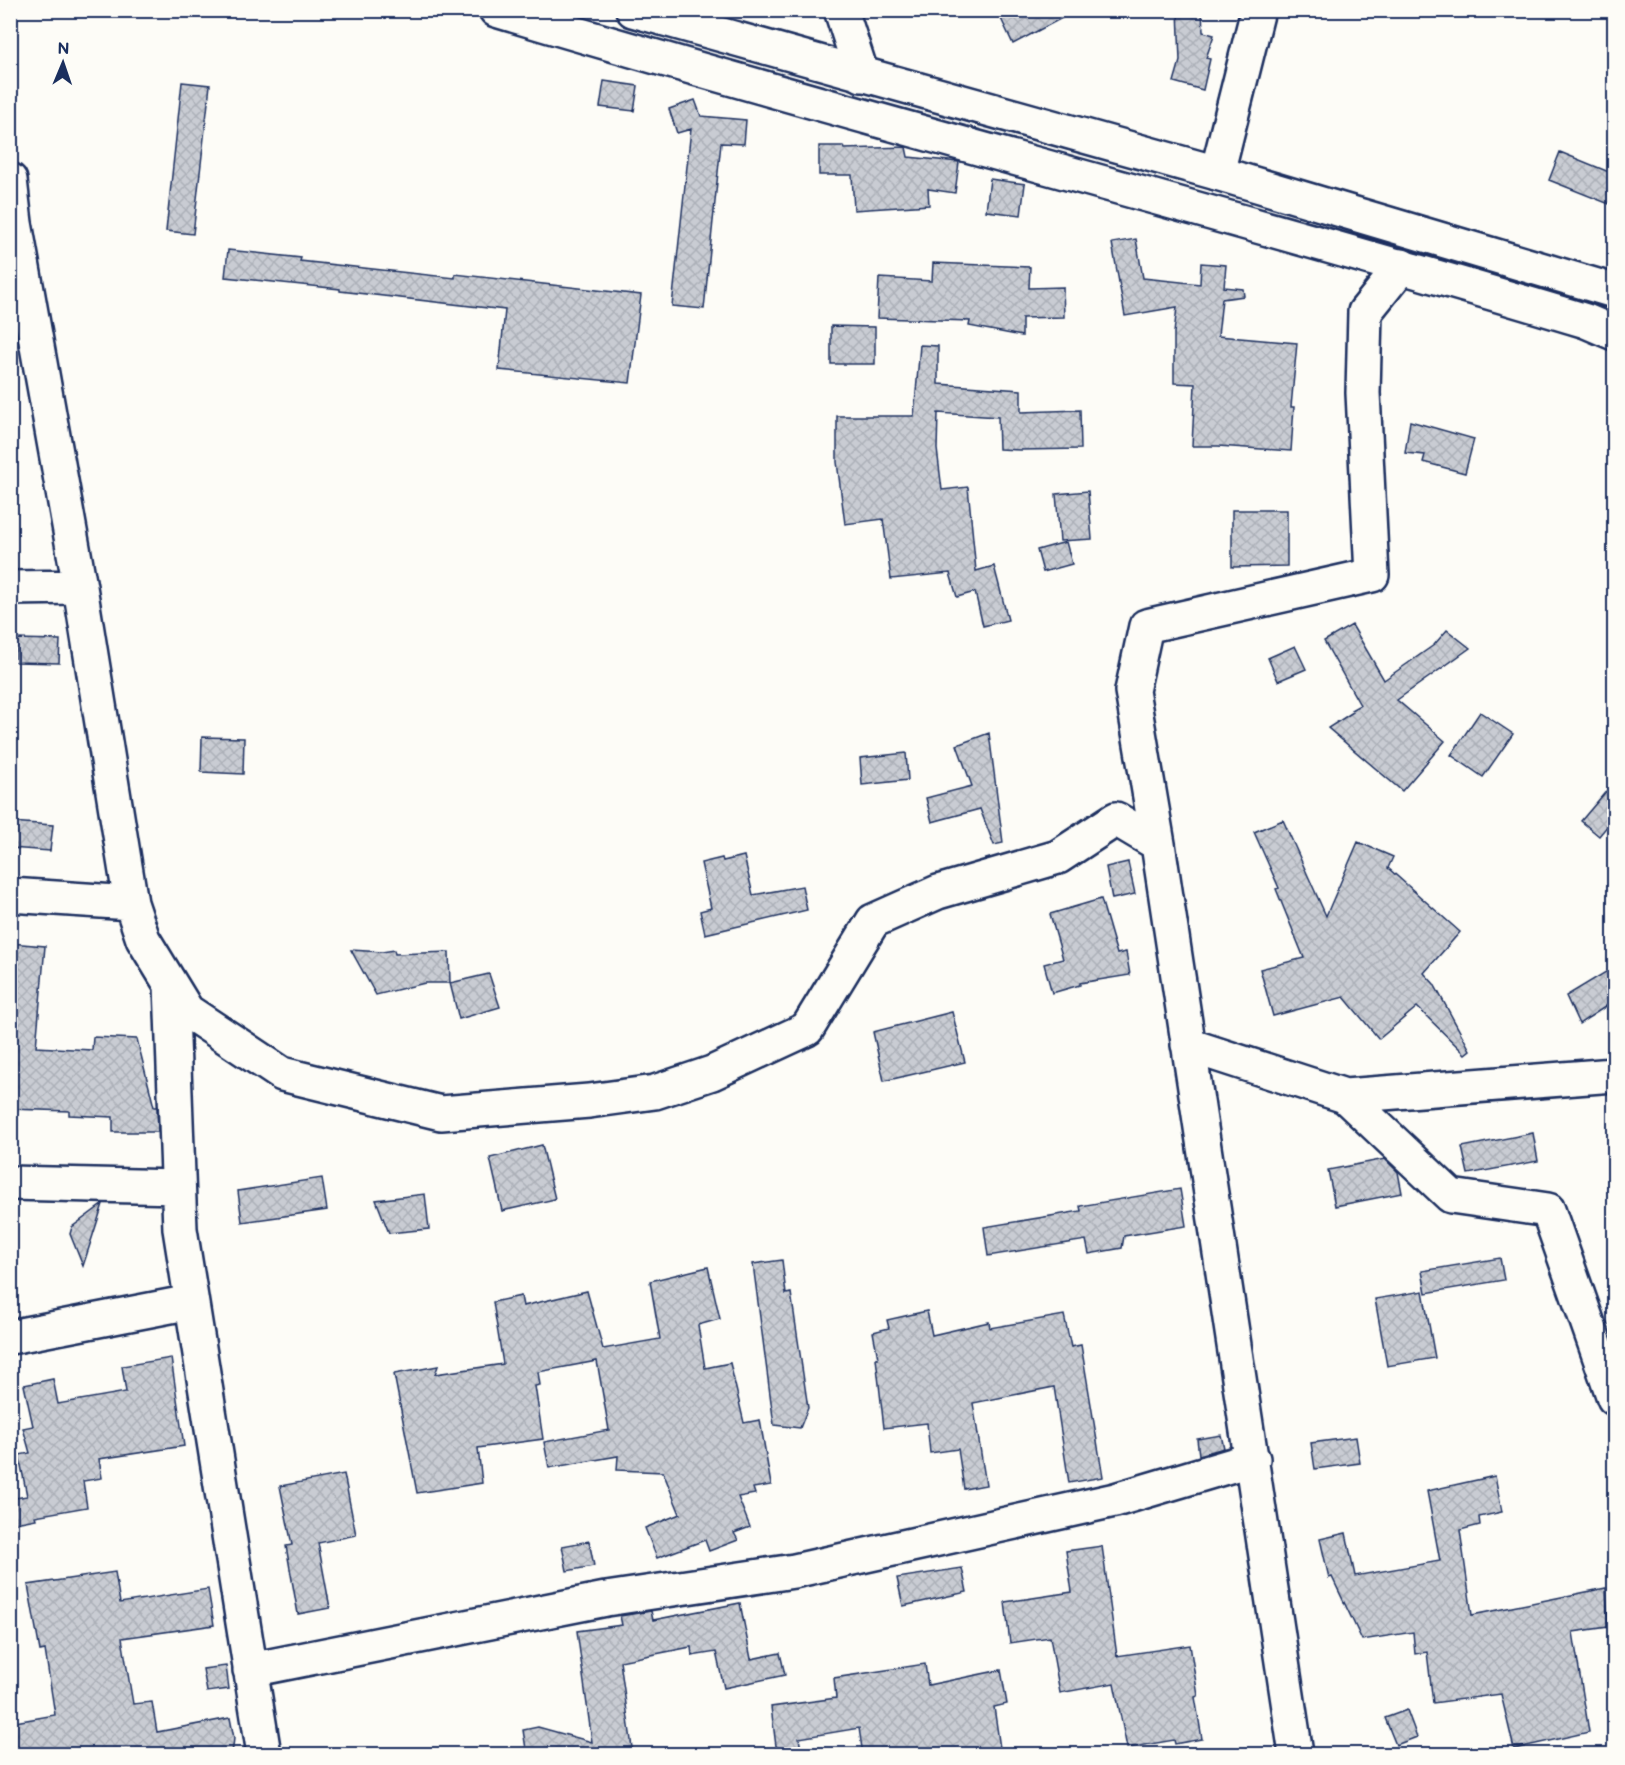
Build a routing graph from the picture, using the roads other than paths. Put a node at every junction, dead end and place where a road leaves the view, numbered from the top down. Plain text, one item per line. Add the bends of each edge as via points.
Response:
1 (496, 10) edge
2 (633, 10) edge
3 (841, 10) edge
4 (1258, 10) edge
5 (862, 75) junction
6 (1217, 173) junction
7 (10, 180) edge
8 (1402, 266) junction
9 (1614, 291) edge
10 (1614, 333) edge
11 (80, 587) junction
12 (10, 588) edge
13 (1158, 844) junction
14 (10, 895) edge
15 (131, 903) junction
16 (171, 985) junction
17 (1188, 1045) junction
18 (1614, 1075) edge
19 (1345, 1096) junction
20 (10, 1183) edge
21 (178, 1187) junction
22 (191, 1302) junction
23 (10, 1337) edge
24 (1614, 1398) edge
25 (1252, 1459) junction
26 (250, 1670) junction
27 (264, 1755) edge
28 (1296, 1755) edge

1 - 8 street
2 - 5 street
3 - 5 street
4 - 6 street
5 - 6 street
6 - 9 street
7 - 11 street
8 - 10 street via 1586,321
8 - 13 street via 1365,312 1363,393 1371,575 1146,626 1132,691
11 - 12 street
11 - 15 street
13 - 16 street via 1116,819 1058,857 938,892 883,916 873,921 807,1029 712,1073 655,1092 441,1113 282,1074 187,1011
13 - 17 street
14 - 15 street
15 - 16 street via 143,939
16 - 21 street
17 - 19 street
17 - 25 street
18 - 19 street
19 - 24 street via 1450,1196 1548,1210
20 - 21 street
21 - 22 street
22 - 23 street
22 - 26 street
25 - 26 street via 1115,1500 794,1570 606,1599
25 - 28 street
26 - 27 street

